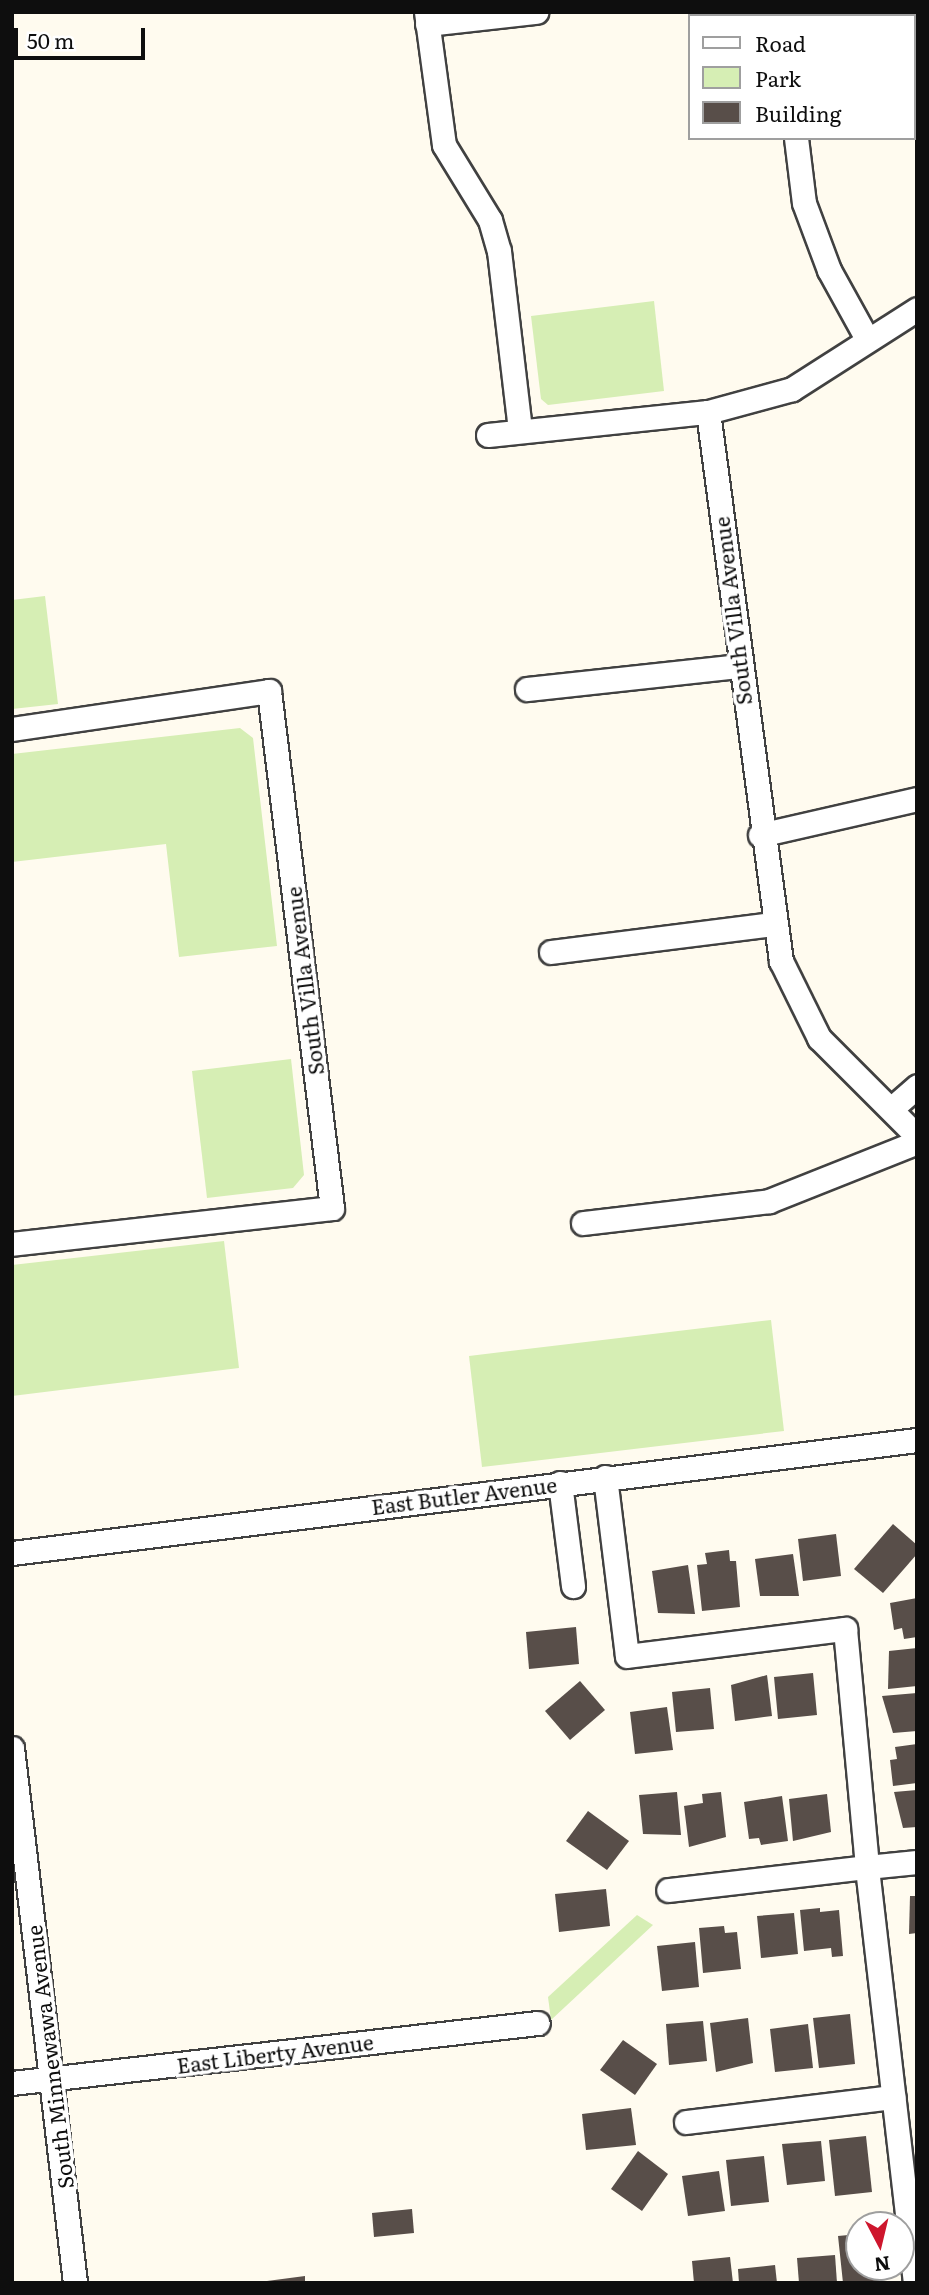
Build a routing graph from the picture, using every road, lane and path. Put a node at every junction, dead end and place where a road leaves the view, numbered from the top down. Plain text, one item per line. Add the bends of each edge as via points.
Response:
1 (536, 12) edge
2 (427, 18) edge
3 (796, 140) edge
4 (917, 309) edge
5 (866, 338) junction
6 (708, 412) junction
7 (520, 431) junction
8 (488, 435) dead end
9 (738, 666) junction
10 (527, 689) dead end
11 (12, 729) edge
12 (917, 799) edge
13 (760, 835) junction
14 (773, 924) junction
15 (551, 952) dead end
16 (917, 1086) edge
17 (891, 1110) junction
18 (917, 1136) edge
19 (917, 1142) edge
20 (583, 1223) dead end
21 (12, 1244) edge
22 (917, 1440) edge
23 (605, 1477) junction
24 (560, 1483) junction
25 (12, 1553) edge
26 (573, 1586) dead end
27 (12, 1748) edge
28 (917, 1861) edge
29 (867, 1867) junction
30 (668, 1890) dead end
31 (538, 2023) dead end
32 (51, 2079) junction
33 (12, 2083) edge
34 (893, 2097) junction
35 (686, 2122) dead end
36 (75, 2283) edge
37 (915, 2283) edge

1 - 2 street
2 - 7 street via 444,145 490,220 499,251
3 - 5 street via 804,203 829,271
4 - 5 street
5 - 6 street via 792,389
6 - 7 street
6 - 9 street, South Villa Avenue
7 - 8 street
9 - 10 street
9 - 13 street, South Villa Avenue
11 - 21 street, South Villa Avenue via 269,691 332,1208
12 - 13 street
13 - 14 street, South Villa Avenue
14 - 15 street
14 - 17 street, South Villa Avenue via 788,982 819,1038
16 - 17 street
17 - 18 street, South Villa Avenue
19 - 20 street via 769,1201
22 - 23 street, East Butler Avenue
23 - 24 street, East Butler Avenue
23 - 29 street via 627,1656 845,1629
24 - 25 street, East Butler Avenue
24 - 26 street
27 - 32 street, South Minnewawa Avenue
28 - 29 street
29 - 30 street
29 - 34 street
31 - 32 street, East Liberty Avenue
32 - 33 street, East Liberty Avenue
32 - 36 street, South Minnewawa Avenue
34 - 35 street
34 - 37 street

